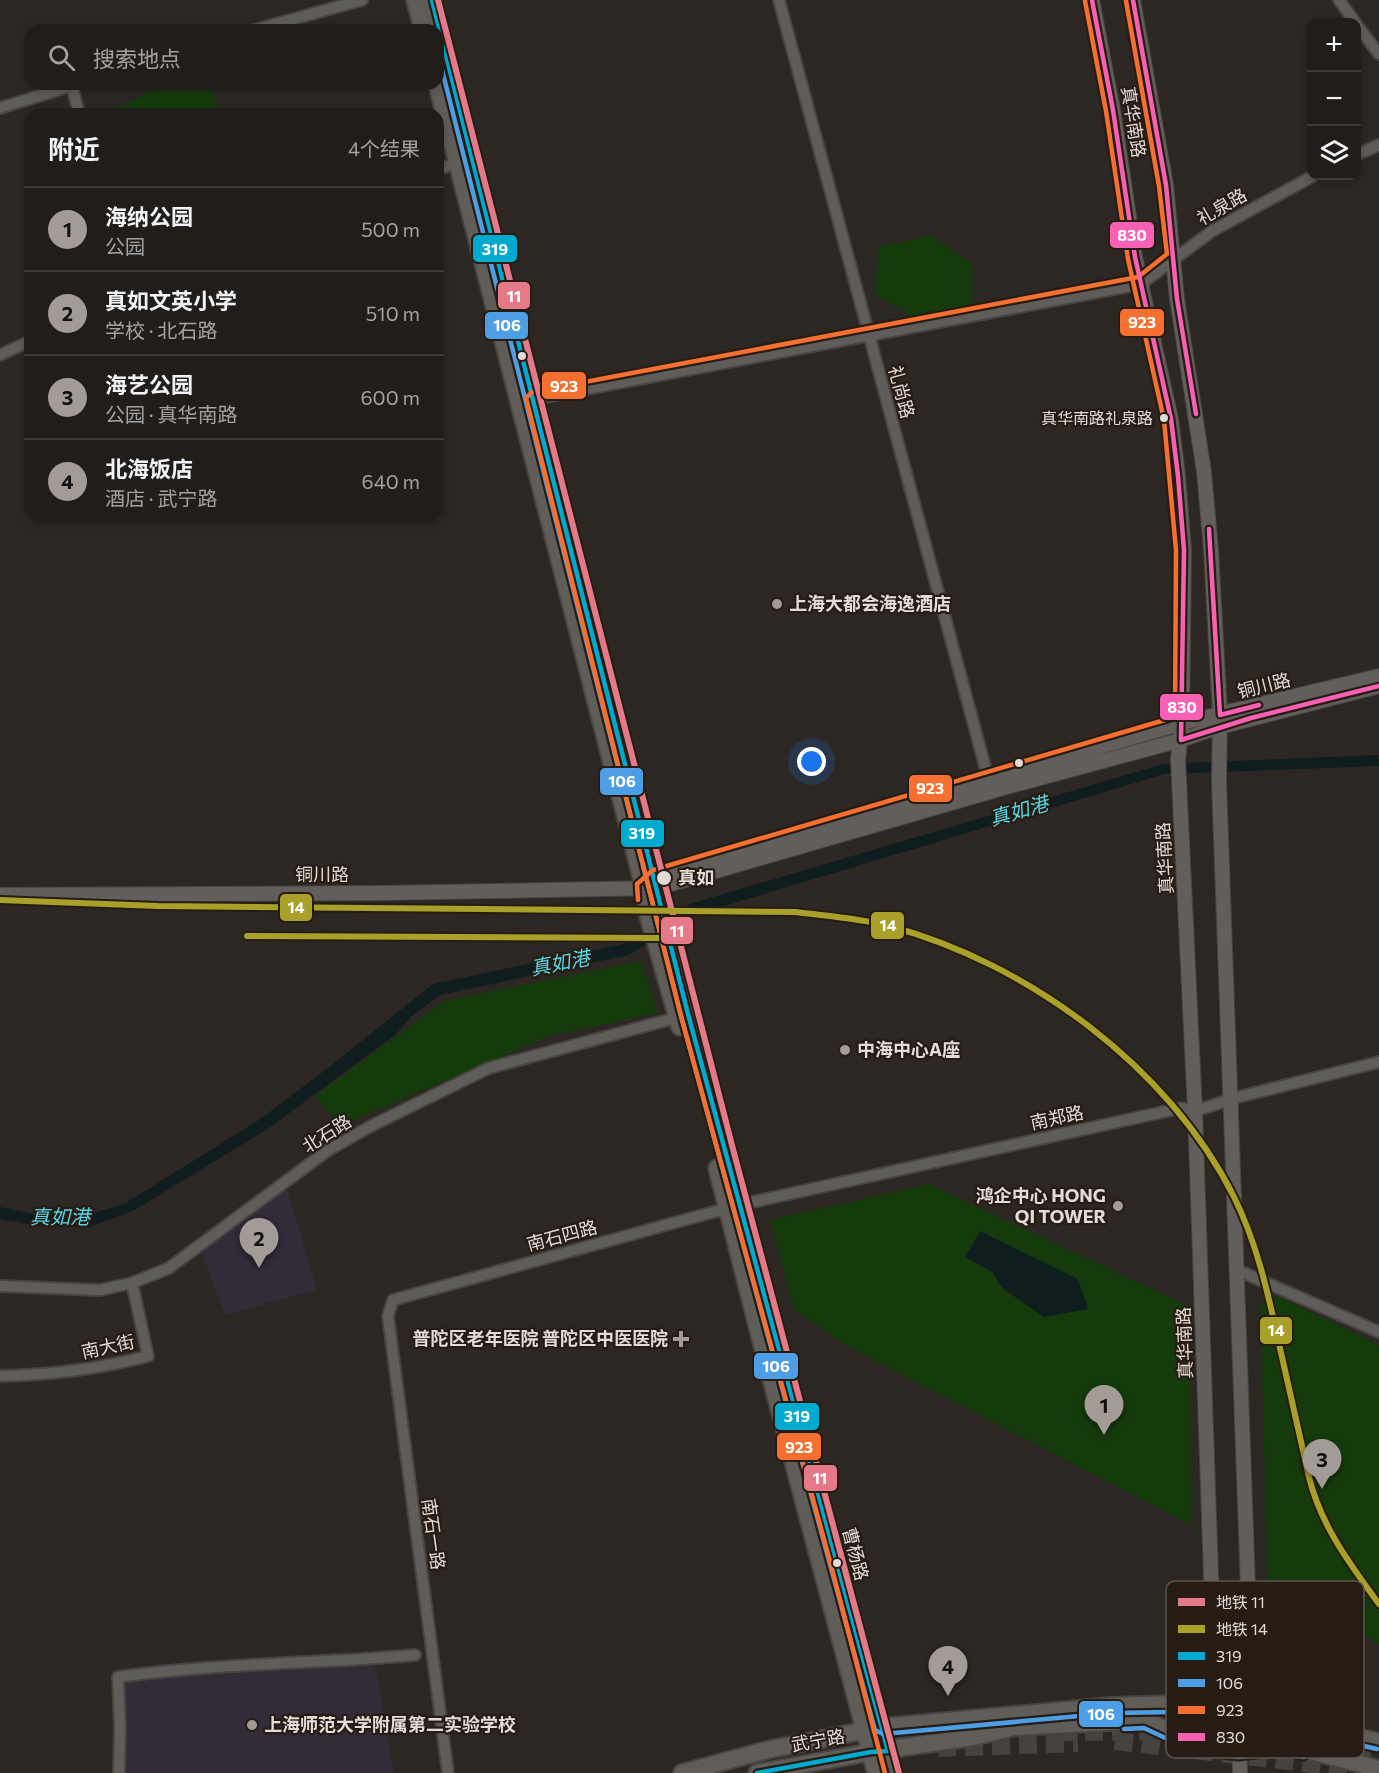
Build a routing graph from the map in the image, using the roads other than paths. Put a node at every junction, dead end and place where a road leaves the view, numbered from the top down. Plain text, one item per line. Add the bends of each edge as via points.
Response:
1 (362, 0) edge
2 (415, 0) edge
3 (432, 0) edge
4 (779, 0) edge
5 (1092, 0) edge
6 (1133, 0) edge
7 (1339, 0) edge
8 (1352, 18) edge
9 (276, 24) edge
10 (421, 24) edge
11 (437, 24) edge
12 (1361, 30) edge
13 (1379, 54) edge
14 (444, 58) edge
15 (58, 90) edge
16 (75, 90) edge
17 (439, 90) edge
18 (0, 108) edge
19 (78, 108) edge
20 (1379, 145) edge
21 (1361, 153) edge
22 (465, 160) junction
23 (444, 167) edge
24 (1307, 179) edge
25 (1175, 257) junction
26 (1141, 284) junction
27 (869, 335) junction
28 (24, 344) edge
29 (0, 355) edge
30 (526, 400) junction
31 (1379, 676) edge
32 (1379, 686) edge
33 (1219, 721) junction
34 (1182, 723) junction
35 (1181, 740) junction
36 (990, 786) junction
37 (652, 884) junction
38 (0, 895) edge
39 (682, 1016) junction
40 (1379, 1062) edge
41 (1231, 1099) junction
42 (1195, 1111) junction
43 (734, 1207) junction
44 (1237, 1270) junction
45 (132, 1283) junction
46 (0, 1286) edge
47 (393, 1300) joint
48 (1379, 1332) edge
49 (0, 1376) edge
50 (1212, 1581) edge
51 (1248, 1581) edge
52 (415, 1655) dead end
53 (1166, 1704) edge
54 (874, 1728) junction
55 (1166, 1730) edge
56 (1364, 1739) edge
57 (1379, 1742) edge
58 (888, 1751) junction
59 (871, 1752) junction
60 (1239, 1758) edge
61 (1338, 1758) edge
62 (1379, 1769) edge
63 (119, 1773) edge
64 (448, 1773) edge
65 (682, 1773) edge
66 (757, 1773) edge
67 (876, 1773) edge
68 (893, 1773) edge
69 (1240, 1773) edge

1 - 9 street
2 - 10 main road
3 - 11 main road
4 - 27 street, 礼尚路
5 - 26 main road, 真华南路
6 - 25 main road, 真华南路 via 1163,164
7 - 8 street
12 - 13 street
14 - 22 main road
15 - 18 street
16 - 19 street
17 - 22 main road
20 - 21 street
22 - 23 street
22 - 30 main road
24 - 25 street, 礼泉路 via 1212,231
25 - 26 street, 礼泉路
25 - 33 main road, 真华南路 via 1204,472
26 - 27 street, 礼泉路
26 - 34 main road, 真华南路 via 1171,419 1178,476 1184,550
27 - 30 street, 礼泉路
27 - 36 street, 礼尚路
28 - 29 street
30 - 37 main road
31 - 33 main road, 铜川路
32 - 33 main road, 铜川路
33 - 34 main road, 铜川路
33 - 35 main road, 铜川路
33 - 41 main road, 真华南路
34 - 35 main road, 真华南路
34 - 36 main road, 铜川路
35 - 36 main road, 铜川路
35 - 42 main road, 真华南路 via 1179,790
36 - 37 main road, 铜川路
37 - 38 main road, 铜川路 via 380,893
37 - 39 main road, 曹杨路
39 - 43 main road, 曹杨路
39 - 45 street, 北石路 via 489,1068 327,1151 169,1268
40 - 41 street, 南郑路
41 - 42 street, 南郑路
41 - 44 main road, 真华南路
42 - 43 street, 南郑路 via 1180,1108
42 - 50 main road, 真华南路
43 - 47 street, 南石四路
43 - 54 main road, 曹杨路 via 762,1345
44 - 48 street
44 - 51 main road, 真华南路
45 - 46 street, 北石路 via 100,1290
45 - 49 street, 南大街 via 148,1356 69,1372
47 - 64 street, 南石一路 via 388,1316
52 - 63 street via 188,1668 118,1677
53 - 54 main road, 武宁路
54 - 58 main road, 曹杨路
54 - 59 main road, 曹杨路
54 - 65 main road, 武宁路
55 - 58 main road, 武宁路 via 1145,1720 1016,1727
56 - 57 main road, 武宁路
58 - 59 main road, 武宁路
58 - 68 main road, 曹杨路
59 - 66 main road, 武宁路
59 - 67 main road, 曹杨路
60 - 69 main road, 真华南路
61 - 62 main road, 武宁路

